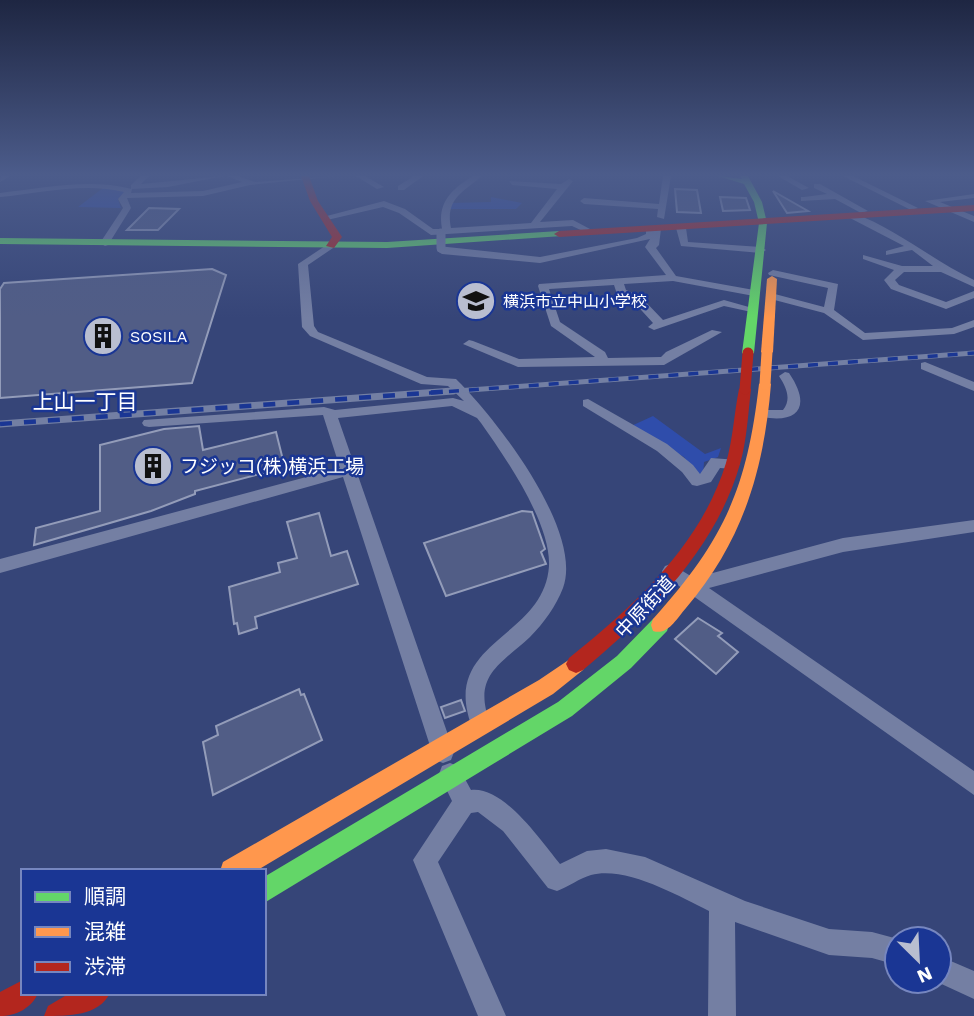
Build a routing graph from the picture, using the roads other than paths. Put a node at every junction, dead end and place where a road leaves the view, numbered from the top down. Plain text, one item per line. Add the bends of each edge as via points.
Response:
1 (117, 223) edge
2 (329, 223) edge
3 (416, 223) edge
4 (443, 223) edge
5 (535, 223) edge
6 (567, 223) edge
7 (574, 223) edge
8 (656, 223) edge
9 (720, 223) edge
10 (731, 223) edge
11 (768, 223) edge
12 (769, 223) edge
13 (875, 223) edge
14 (533, 226) junction
15 (653, 228) junction
16 (681, 228) junction
17 (585, 229) junction
18 (443, 232) junction
19 (0, 236) edge
20 (107, 240) junction
21 (0, 241) edge
22 (334, 244) junction
23 (914, 247) junction
24 (761, 250) junction
25 (889, 253) dead end
26 (866, 257) dead end
27 (540, 260) junction
28 (901, 269) junction
29 (943, 269) junction
30 (772, 273) junction
31 (673, 278) junction
32 (618, 280) junction
33 (974, 284) edge
34 (543, 286) junction
35 (754, 293) junction
36 (974, 294) edge
37 (771, 296) junction
38 (752, 311) junction
39 (828, 311) junction
40 (974, 323) edge
41 (716, 332) dead end
42 (469, 344) dead end
43 (602, 360) junction
44 (925, 366) dead end
45 (785, 376) dead end
46 (972, 384) edge
47 (588, 403) dead end
48 (763, 413) junction
49 (332, 414) junction
50 (481, 415) junction
51 (149, 423) dead end
52 (733, 464) junction
53 (347, 471) junction
54 (974, 526) edge
55 (0, 566) edge
56 (671, 571) junction
57 (694, 585) junction
58 (481, 725) junction
59 (442, 748) junction
60 (451, 778) junction
61 (974, 784) edge
62 (465, 802) junction
63 (235, 869) edge
64 (266, 890) edge
65 (722, 905) junction
66 (883, 948) edge
67 (953, 975) edge
68 (974, 985) edge
69 (21, 995) edge
70 (93, 995) edge
71 (0, 1007) edge
72 (58, 1016) edge
73 (492, 1016) edge
74 (722, 1016) edge

1 - 20 street
2 - 22 main road
3 - 18 street via 424,230
4 - 18 street
5 - 14 street
6 - 14 street
7 - 17 street
8 - 15 street
9 - 15 main road
10 - 16 main road
11 - 24 main road, 中原街道
12 - 30 main road, 中原街道
13 - 23 street
14 - 18 street
15 - 16 main road
15 - 17 main road
15 - 22 main road via 430,243
15 - 27 street via 651,235 640,240
15 - 31 street via 654,245 650,247
16 - 24 street via 684,244
17 - 22 main road
18 - 27 street, bridge via 442,251
19 - 20 main road
20 - 21 main road
20 - 22 main road
22 - 50 street via 303,264 308,327 314,334 425,381 452,382
23 - 25 street
23 - 29 street
24 - 35 main road, 中原街道
26 - 28 street
27 - 34 street
28 - 29 street
28 - 36 street via 889,280 895,287 946,306
29 - 33 street
30 - 37 main road, 中原街道
30 - 39 street via 834,286
31 - 32 street
31 - 35 street
32 - 34 street
32 - 38 street via 621,292 636,298 657,326 724,303
34 - 43 street via 555,324
35 - 38 main road, 中原街道
37 - 39 street
37 - 48 main road, 中原街道, bridge
38 - 52 main road, 中原街道, bridge
39 - 40 street via 863,337 954,331
41 - 43 street via 664,361
42 - 43 street via 518,363
44 - 46 street
45 - 48 street via 795,393 793,408 786,415
47 - 52 street via 674,454 697,481 706,478 716,462
48 - 57 main road, 中原街道 via 753,474 739,511
49 - 50 street via 453,402 468,413
49 - 51 street
49 - 53 street
50 - 58 street via 506,446 541,508 558,552 559,570 545,604 529,626 488,660 474,703
52 - 56 main road, 中原街道 via 702,530
53 - 55 street
53 - 59 street
54 - 57 street via 843,545
56 - 57 street
56 - 58 main road, 中原街道 via 612,636 572,669
57 - 60 main road, 中原街道 via 589,691
57 - 61 street
58 - 59 main road, 中原街道
59 - 60 street
59 - 63 main road, 中原街道
60 - 62 street
60 - 64 main road, 中原街道
62 - 65 street via 481,800 511,823 557,879 587,863 607,861 645,869
62 - 73 street via 425,860
65 - 66 street via 829,942
65 - 74 street
67 - 68 street
69 - 71 main road
70 - 72 main road

